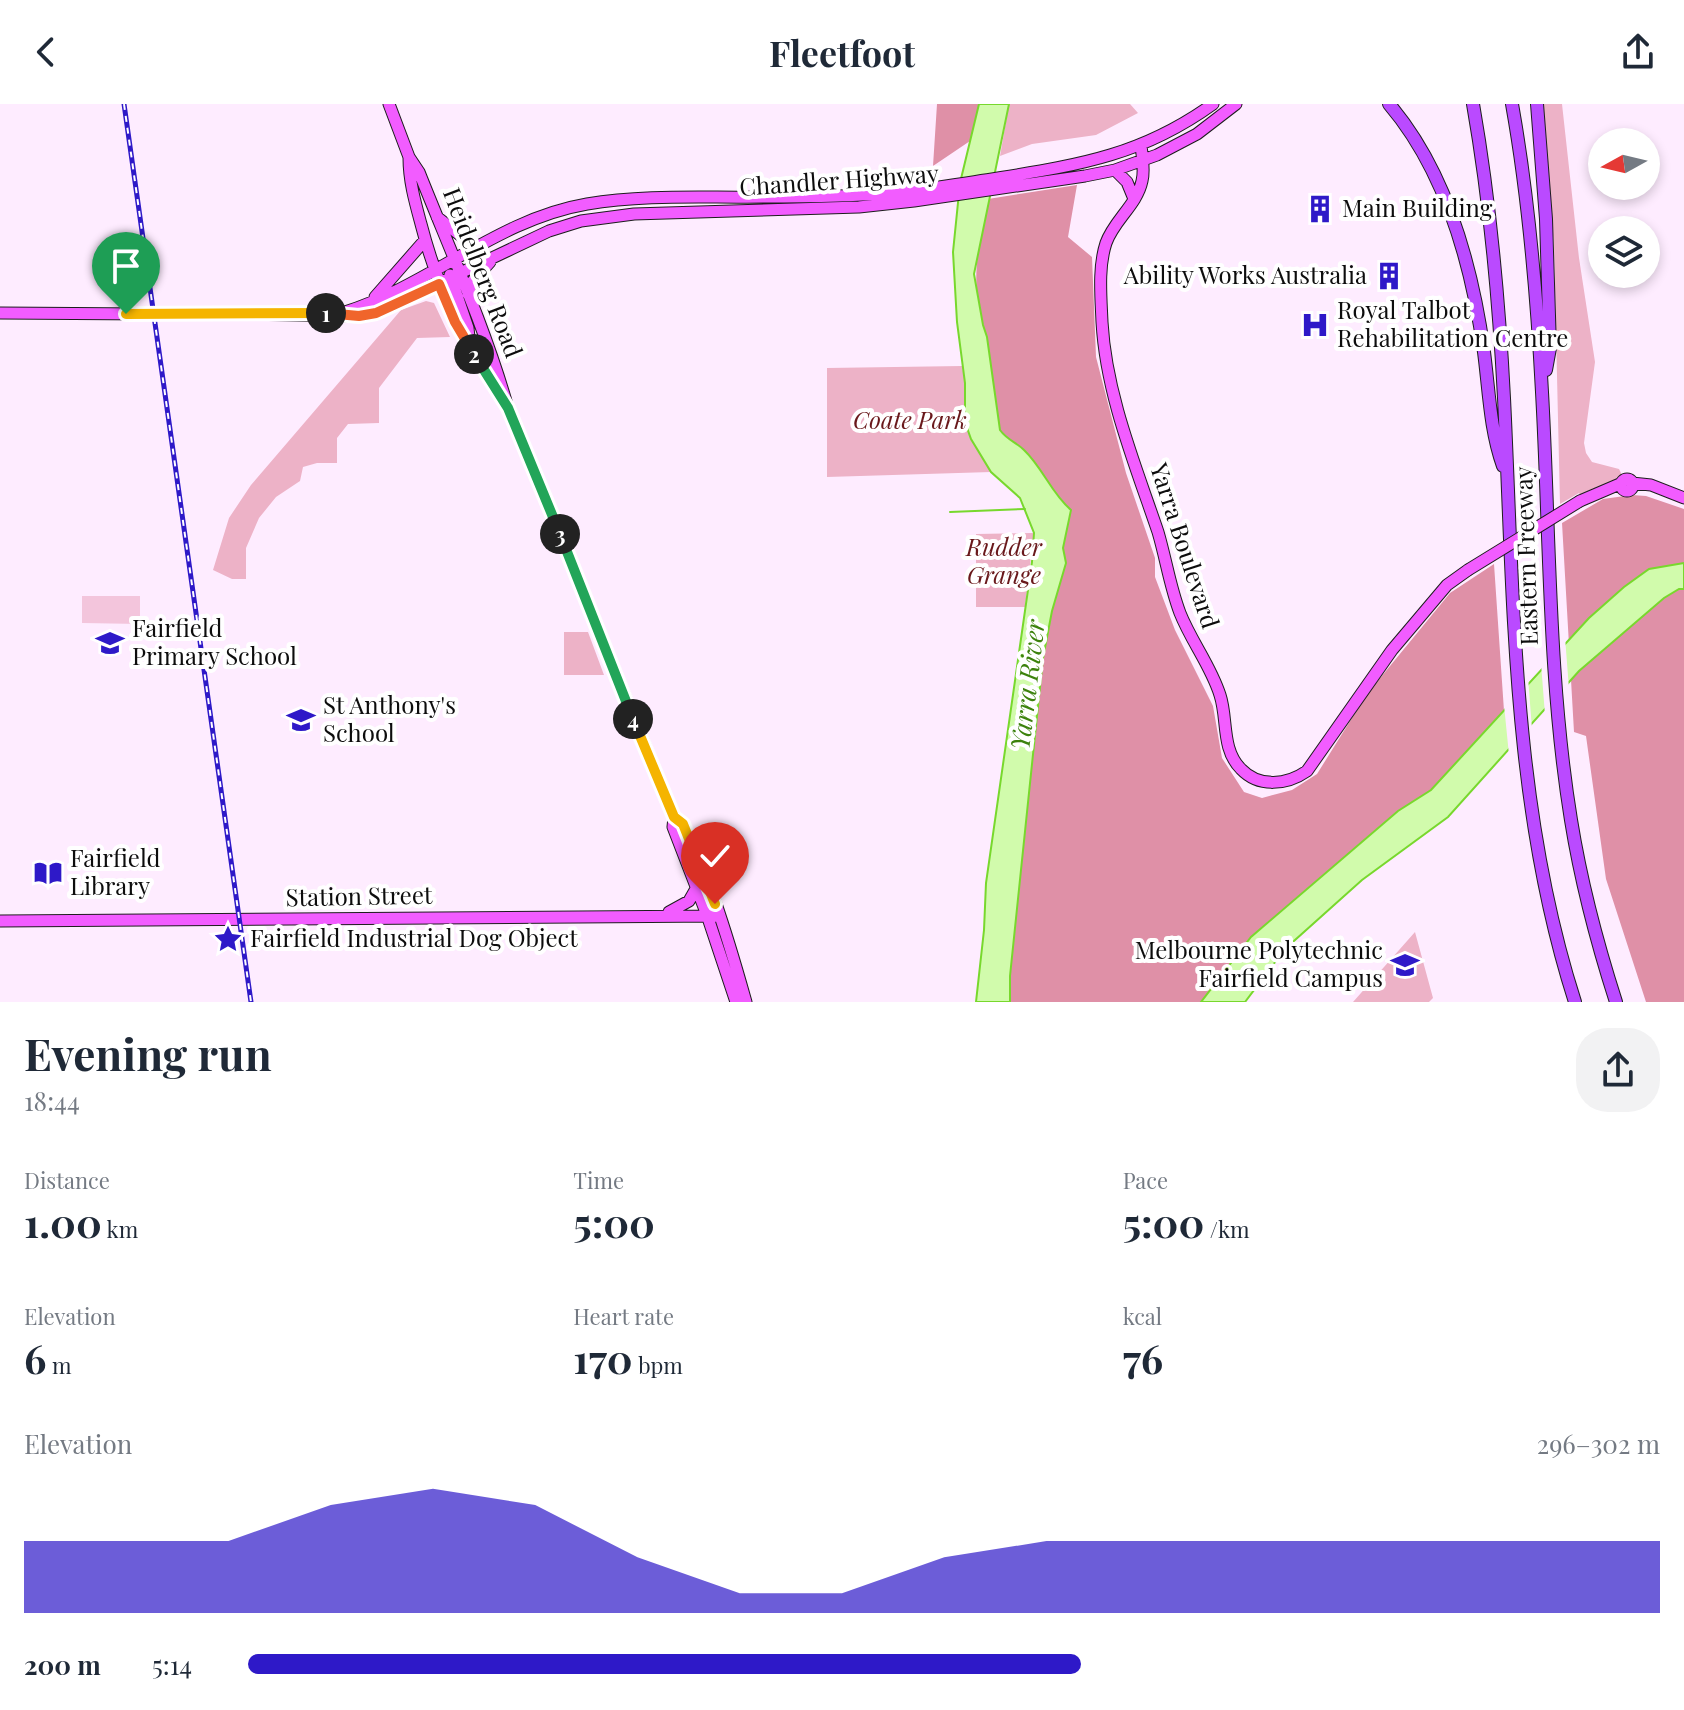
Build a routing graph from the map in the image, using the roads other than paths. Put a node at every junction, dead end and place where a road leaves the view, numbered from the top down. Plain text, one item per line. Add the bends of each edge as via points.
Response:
1 (389, 104) edge
2 (1213, 104) edge
3 (1236, 104) edge
4 (1389, 104) edge
5 (1473, 104) edge
6 (1512, 104) edge
7 (1537, 104) edge
8 (1136, 147) junction
9 (409, 157) junction
10 (1138, 162) junction
11 (1115, 170) junction
12 (915, 196) junction
13 (1134, 197) junction
14 (437, 217) junction
15 (425, 240) junction
16 (475, 247) junction
17 (492, 258) junction
18 (453, 259) junction
19 (434, 270) junction
20 (450, 279) junction
21 (468, 294) junction
22 (370, 304) junction
23 (0, 313) edge
24 (341, 314) junction
25 (470, 348) junction
26 (487, 351) junction
27 (495, 387) junction
28 (1542, 393) junction
29 (508, 408) junction
30 (1508, 481) junction
31 (1684, 498) edge
32 (674, 817) junction
33 (697, 887) junction
34 (653, 915) junction
35 (713, 916) junction
36 (0, 921) edge
37 (736, 1002) edge
38 (746, 1002) edge
39 (1575, 1002) edge
40 (1616, 1002) edge

1 - 9 main road, Heidelberg Road
2 - 8 main road, Chandler Highway
3 - 10 main road, Chandler Highway via 1197,134
4 - 30 highway via 1430,165 1465,257 1498,452
5 - 30 highway, Eastern Freeway via 1496,278
6 - 28 highway, Eastern Freeway via 1529,227
7 - 28 highway via 1550,348
8 - 10 main road, Yarra Boulevard
8 - 12 main road, Chandler Highway via 1088,163
9 - 14 main road, Heidelberg Road
9 - 15 main road, Heidelberg Road
10 - 11 main road, Chandler Highway
10 - 13 main road, Yarra Boulevard via 1143,180
11 - 12 main road, Chandler Highway
11 - 13 main road
12 - 16 main road, Chandler Highway via 609,200 543,215
12 - 17 main road, Chandler Highway via 859,207 634,214 581,221
13 - 31 main road, Yarra Boulevard, bridge via 1104,252 1105,351 1173,595 1217,688 1229,748 1239,768 1257,780 1289,780 1307,771 1392,650 1447,585 1468,570 1594,494 1628,486
14 - 16 main road
14 - 18 main road, Heidelberg Road
15 - 19 main road, Heidelberg Road
15 - 22 main road
16 - 18 main road, Chandler Highway
17 - 20 main road, Chandler Highway
17 - 21 main road
18 - 19 main road, Chandler Highway
18 - 20 main road, Heidelberg Road
19 - 20 main road, Heidelberg Road
19 - 22 main road, Chandler Highway
20 - 21 main road, Heidelberg Road
20 - 24 main road, Chandler Highway via 383,311
20 - 25 main road, Heidelberg Road via 455,322
21 - 26 main road, Heidelberg Road
22 - 24 main road, Chandler Highway
23 - 24 main road, Chandler Highway, bridge
25 - 26 main road
25 - 27 main road, Heidelberg Road
26 - 27 main road
26 - 29 main road, Heidelberg Road
27 - 29 main road, Heidelberg Road
28 - 40 highway, Eastern Freeway via 1561,751 1579,864
29 - 32 main road, Heidelberg Road
30 - 39 highway, Eastern Freeway via 1514,652 1527,785 1547,897
32 - 33 main road, Heidelberg Road via 673,827
32 - 35 main road, Heidelberg Road via 683,824
33 - 34 main road via 682,907
33 - 35 main road, Heidelberg Road
34 - 35 main road, Station Street
34 - 36 main road, Station Street
35 - 37 main road, Heidelberg Road
35 - 38 main road, Heidelberg Road

